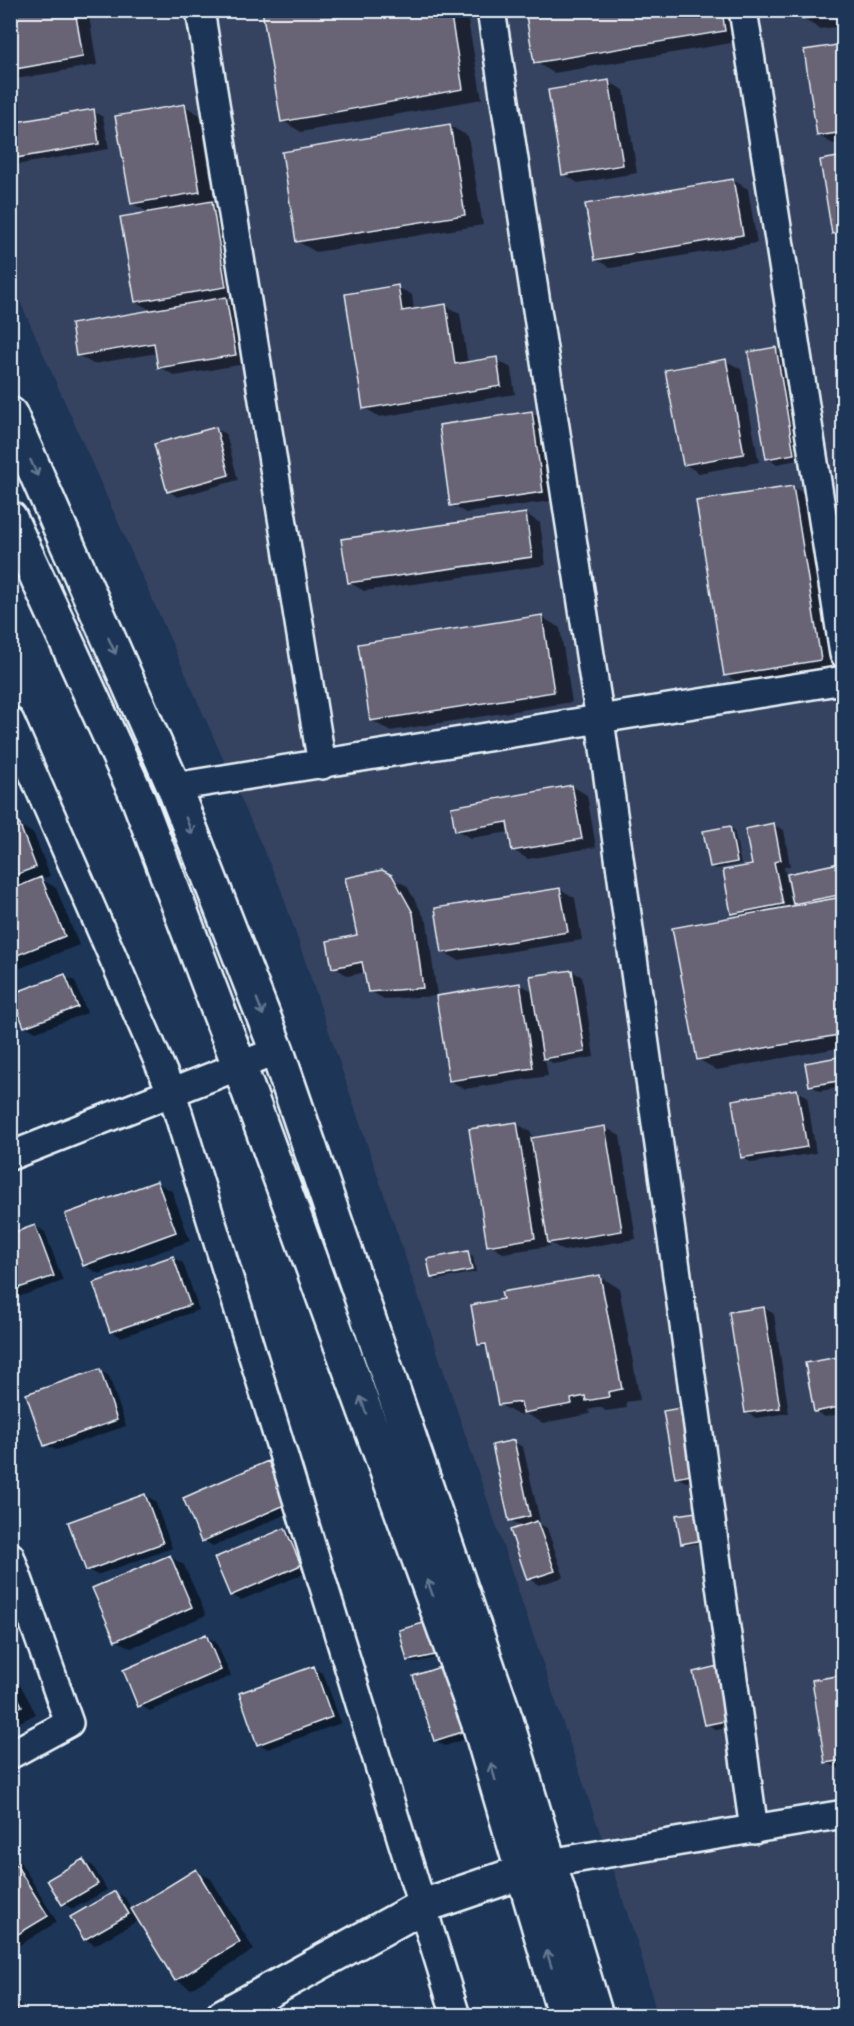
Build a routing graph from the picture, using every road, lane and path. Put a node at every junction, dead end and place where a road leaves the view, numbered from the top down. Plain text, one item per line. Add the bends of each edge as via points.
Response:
1 (200, 10) edge
2 (491, 10) edge
3 (743, 10) edge
4 (10, 414) edge
5 (10, 518) edge
6 (843, 654) edge
7 (843, 680) edge
8 (600, 720) junction
9 (10, 721) edge
10 (322, 765) junction
11 (174, 787) junction
12 (277, 1051) junction
13 (239, 1065) junction
14 (172, 1093) junction
15 (10, 1156) edge
16 (10, 1556) edge
17 (10, 1755) edge
18 (843, 1814) edge
19 (754, 1830) junction
20 (536, 1867) junction
21 (423, 1906) junction
22 (222, 2016) edge
23 (456, 2016) edge
24 (565, 2016) edge
25 (596, 2016) edge

1 - 10 street
2 - 8 street
3 - 6 street
4 -> 11 street
5 - 13 street via 138,798
7 - 8 street
8 - 10 street
8 - 19 street
9 - 14 street
10 - 11 street
11 -> 12 street
12 - 13 street
12 - 20 street via 506,1720
13 - 14 street
20 -> 13 street via 479,1724
14 - 15 street
14 - 21 street
16 - 17 street via 69,1723
18 - 19 street
19 - 20 street
20 - 21 street
24 -> 20 street
20 - 25 street
21 - 22 street
21 - 23 street

